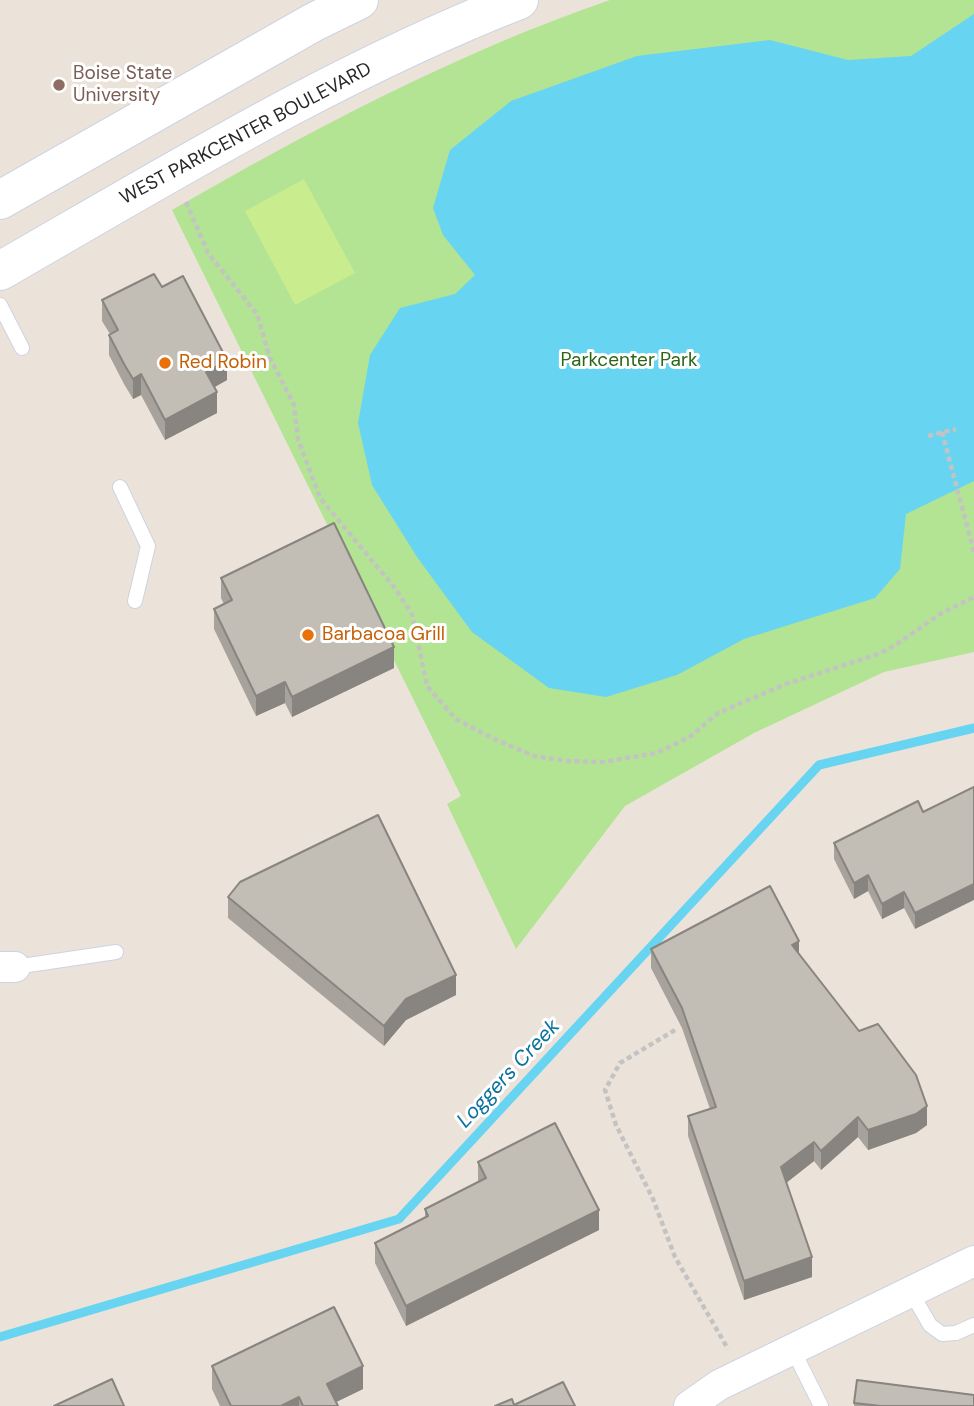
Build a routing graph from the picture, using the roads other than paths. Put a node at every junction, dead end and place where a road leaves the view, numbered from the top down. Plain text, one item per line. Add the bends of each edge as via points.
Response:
1 (359, 0) edge
2 (508, 4) edge
3 (0, 200) edge
4 (0, 271) edge
5 (0, 304) edge
6 (22, 348) dead end
7 (120, 487) dead end
8 (135, 601) dead end
9 (116, 952) dead end
10 (8, 967) edge
11 (974, 1261) edge
12 (911, 1292) junction
13 (974, 1325) edge
14 (783, 1355) junction
15 (689, 1406) edge
16 (821, 1406) edge

1 - 3 main road
2 - 4 main road, WEST PARKCENTER BOULEVARD via 264,120
5 - 6 lane
7 - 8 lane via 148,546
9 - 10 lane
11 - 12 street
12 - 13 lane via 930,1325 942,1334
12 - 14 street
14 - 15 street via 719,1385
14 - 16 lane

